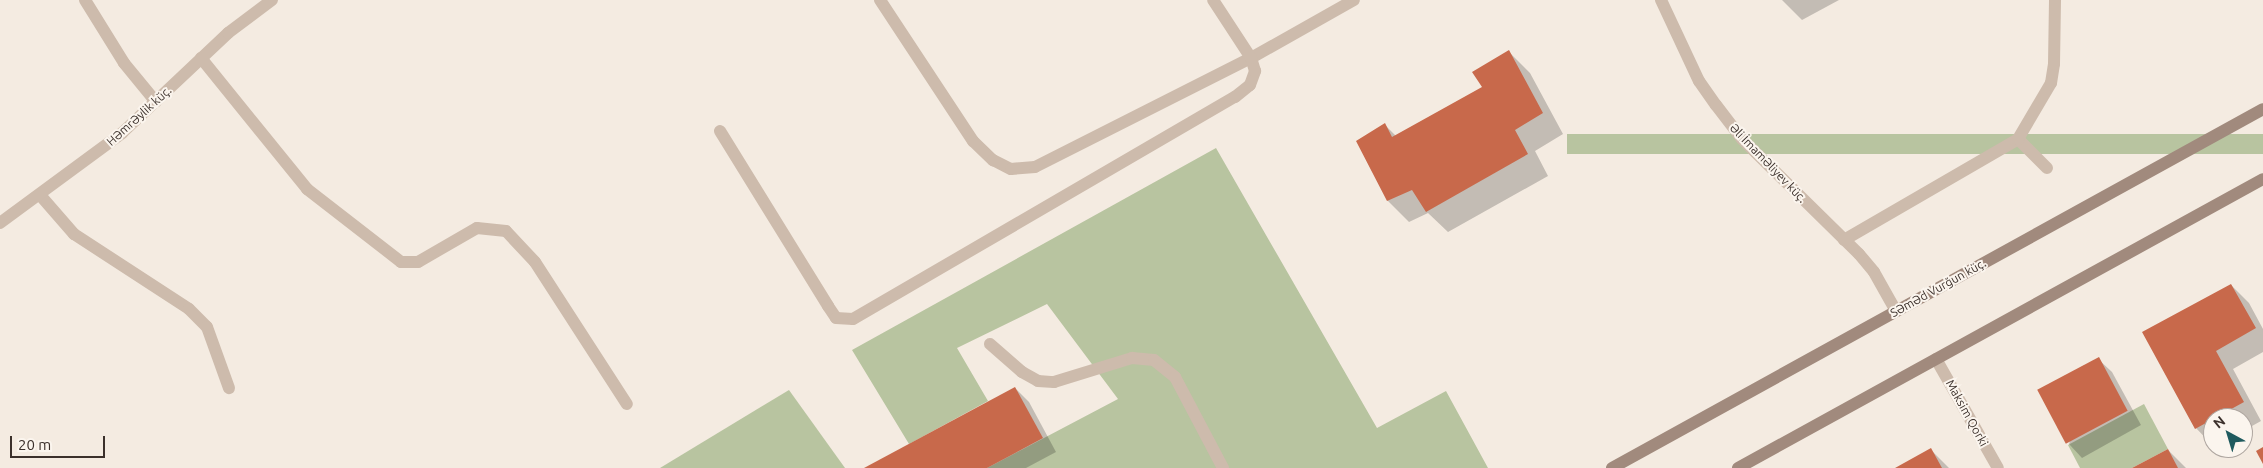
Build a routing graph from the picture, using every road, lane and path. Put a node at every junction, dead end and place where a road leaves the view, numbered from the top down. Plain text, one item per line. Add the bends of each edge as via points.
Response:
1 (85, 0) edge
2 (272, 0) edge
3 (880, 0) edge
4 (1213, 0) edge
5 (1354, 0) edge
6 (1661, 0) edge
7 (2055, 0) edge
8 (201, 58) junction
9 (1251, 58) junction
10 (156, 102) junction
11 (2263, 109) edge
12 (720, 131) dead end
13 (2018, 139) junction
14 (2047, 168) dead end
15 (2263, 179) edge
16 (40, 195) junction
17 (0, 223) edge
18 (1844, 240) junction
19 (1896, 311) junction
20 (990, 344) dead end
21 (1936, 359) junction
22 (229, 388) dead end
23 (628, 404) dead end
24 (1223, 468) edge
25 (1612, 468) edge
26 (1738, 468) edge
27 (1998, 468) edge

1 - 10 street via 124,63
2 - 8 street, Həmrəylik küç.
3 - 9 street via 973,141 993,160 1012,169 1035,167
4 - 9 street
5 - 9 street
6 - 18 street, Əli İmaməliyev küç. via 1699,81 1736,132
7 - 13 street via 2051,83
8 - 10 street, Həmrəylik küç.
8 - 23 street via 307,189 401,262 418,262 477,228 506,231 535,262
9 - 12 street via 1255,71 1250,84 1235,97 853,319 836,318
10 - 16 street, Həmrəylik küç. via 122,133
11 - 19 main road, Səməd Vurğun küç.
13 - 14 street
13 - 18 street
15 - 21 main road
16 - 17 street, Həmrəylik küç.
16 - 22 street via 74,234 189,309 207,327
18 - 19 street, Əli İmaməliyev küç. via 1874,272
19 - 25 main road, Səməd Vurğun küç.
20 - 24 street via 1022,372 1038,381 1054,382 1132,358 1154,360 1175,377
21 - 26 main road
21 - 27 street, Maksim Qorki

